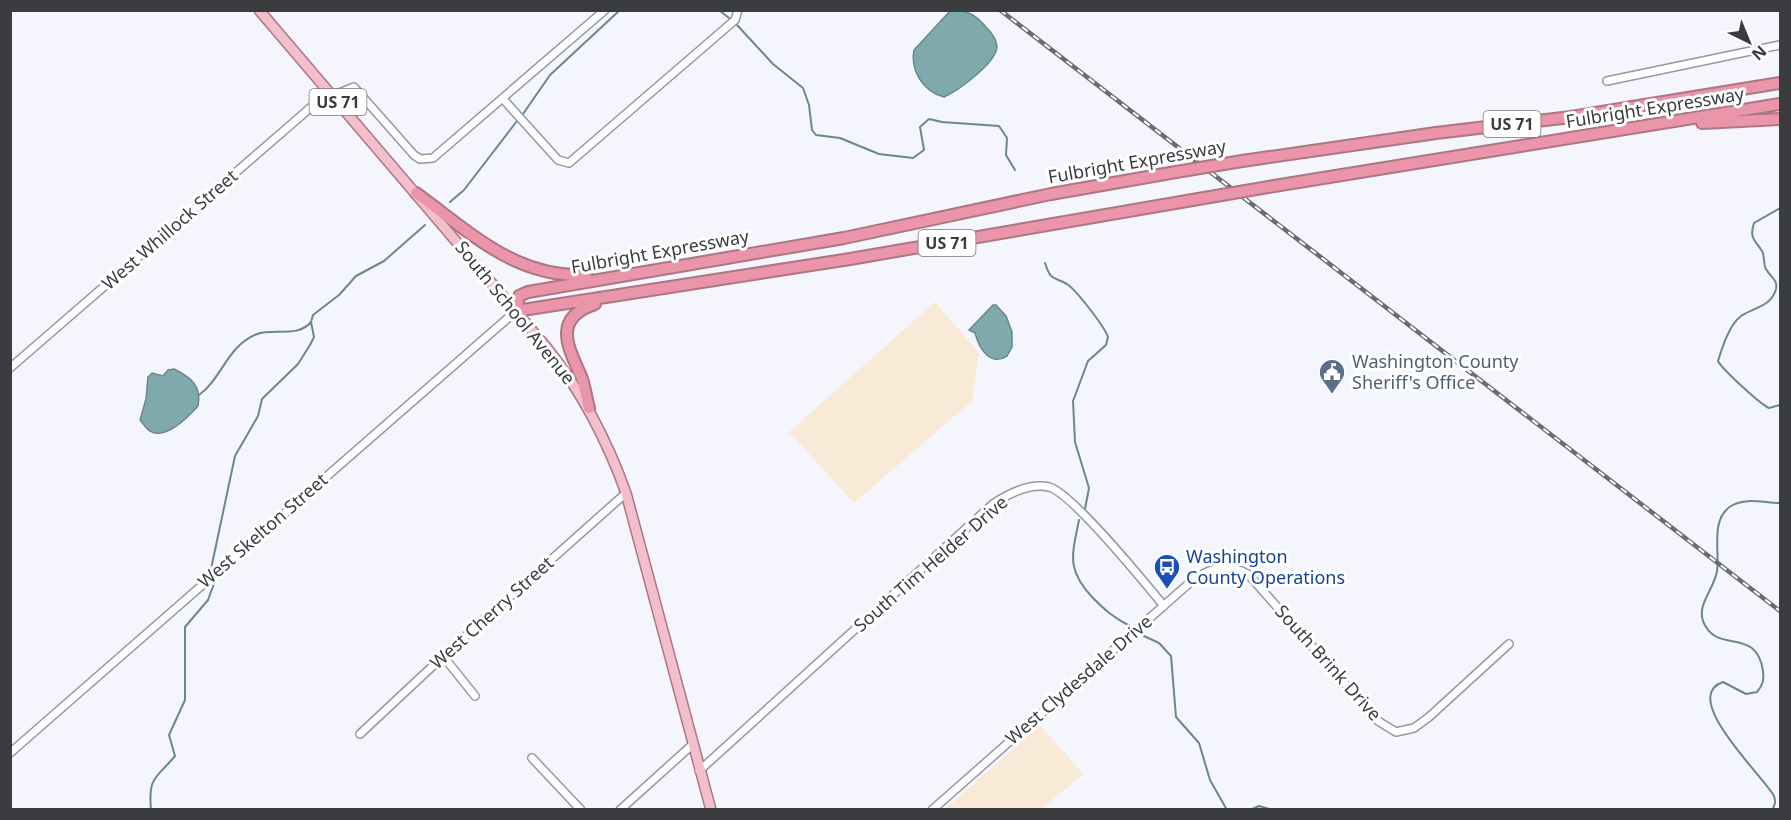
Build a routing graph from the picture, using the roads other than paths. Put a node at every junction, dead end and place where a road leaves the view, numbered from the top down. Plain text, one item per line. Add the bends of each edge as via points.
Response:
1 (259, 10) edge
2 (605, 10) edge
3 (739, 12) edge
4 (1780, 45) edge
5 (1607, 81) dead end
6 (1780, 82) edge
7 (331, 94) junction
8 (504, 100) junction
9 (1780, 104) edge
10 (1780, 118) edge
11 (1648, 126) junction
12 (416, 193) junction
13 (622, 274) junction
14 (683, 286) junction
15 (516, 311) junction
16 (10, 368) edge
17 (589, 408) junction
18 (626, 493) junction
19 (1235, 567) joint
20 (1164, 606) junction
21 (1509, 644) dead end
22 (443, 656) junction
23 (475, 696) dead end
24 (360, 734) dead end
25 (692, 745) junction
26 (10, 753) edge
27 (532, 758) dead end
28 (699, 771) junction
29 (581, 810) edge
30 (620, 810) edge
31 (711, 810) edge
32 (932, 810) edge

1 - 7 main road, South School Avenue / US 71
2 - 8 street
3 - 8 street via 735,20 580,156 563,163
4 - 5 street
6 - 13 highway, Fulbright Expressway / US 71, bridge via 1571,117 1242,161 1051,194 844,238
7 - 8 street via 354,87 414,155 426,159 433,158
7 - 12 main road, South School Avenue / US 71
7 - 16 street, West Whillock Street via 317,102
9 - 11 highway, Fulbright Expressway / US 71
10 - 11 highway
11 - 14 highway, Fulbright Expressway / US 71, bridge
12 - 13 highway via 489,249 518,264 571,276
12 - 15 main road, South School Avenue / US 71
13 - 15 highway, Fulbright Expressway via 528,292 519,296
14 - 15 highway, US 71
14 - 17 highway via 593,304 574,317 567,347
15 - 17 main road, South School Avenue via 557,360
15 - 26 street, West Skelton Street
17 - 18 main road, South School Avenue
18 - 22 street, West Cherry Street
18 - 25 main road, South School Avenue
19 - 20 street, West Clydesdale Drive via 1208,570
19 - 21 street, South Brink Drive via 1258,584 1378,721 1396,732 1414,728 1429,717
20 - 28 street, South Tim Helder Drive via 1058,490 1043,486 1020,490 993,504
20 - 32 street, West Clydesdale Drive
22 - 23 street
22 - 24 street, West Cherry Street
25 - 28 main road, South School Avenue
25 - 30 street
27 - 29 street
28 - 31 main road, South School Avenue

